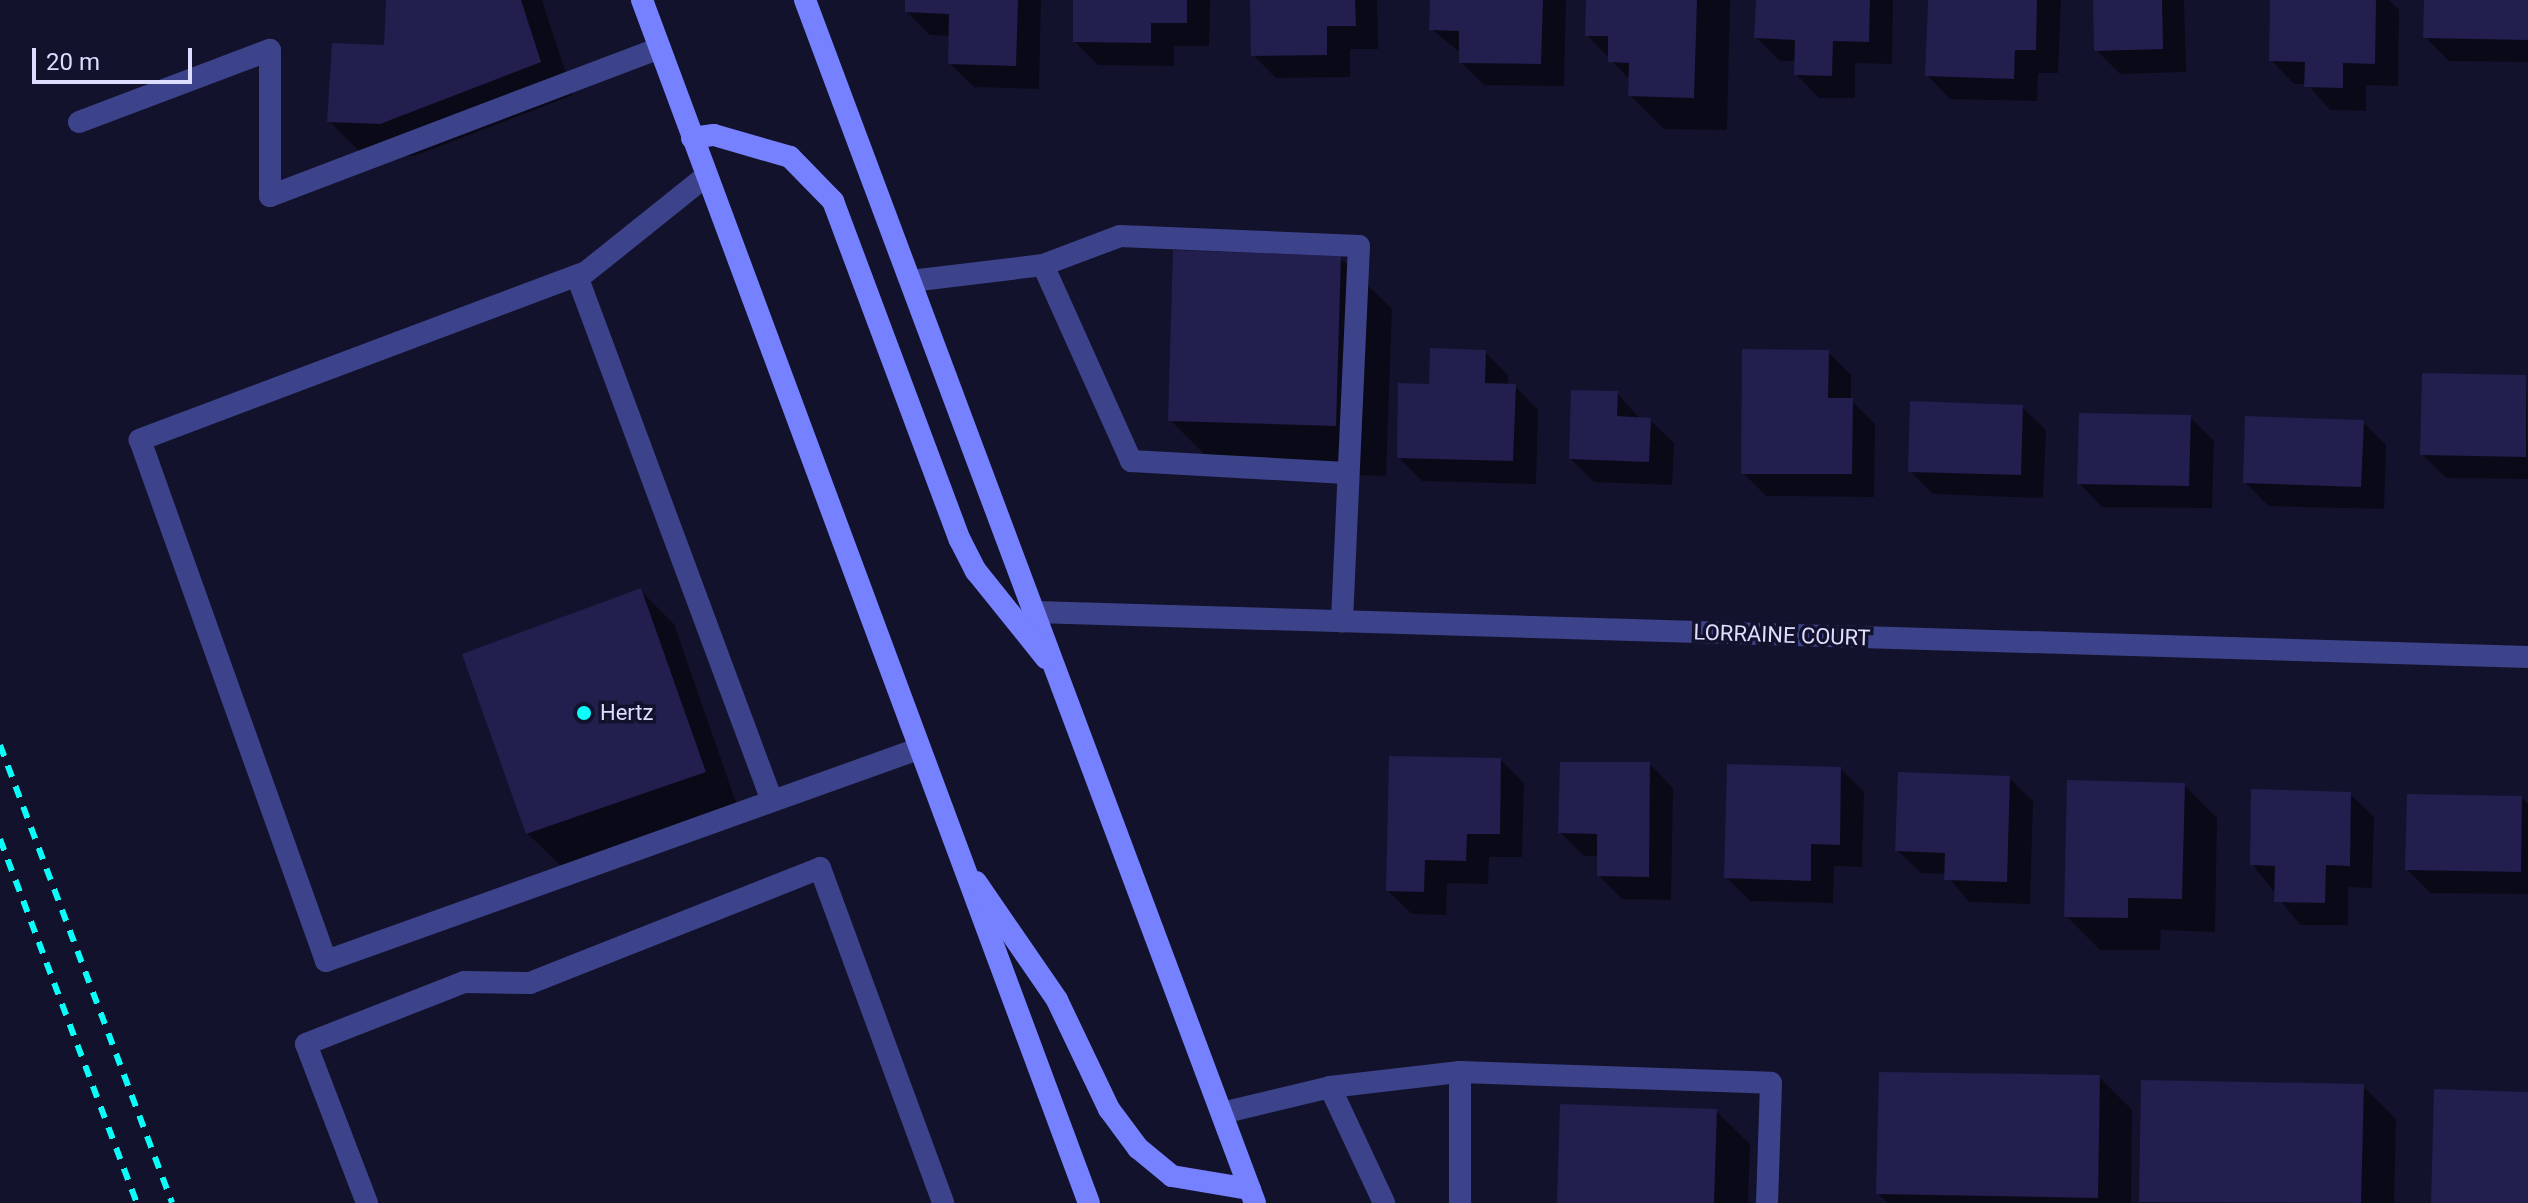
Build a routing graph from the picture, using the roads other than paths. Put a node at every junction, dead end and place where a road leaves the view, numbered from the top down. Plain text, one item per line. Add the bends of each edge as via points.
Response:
1 (642, 0) edge
2 (805, 0) edge
3 (660, 48) junction
4 (79, 122) dead end
5 (692, 138) junction
6 (706, 176) junction
7 (1043, 265) junction
8 (577, 276) junction
9 (911, 281) junction
10 (1346, 473) junction
11 (1036, 612) junction
12 (1342, 622) junction
13 (2528, 657) edge
14 (1059, 674) junction
15 (918, 749) junction
16 (772, 801) junction
17 (958, 854) junction
18 (1460, 1072) junction
19 (1330, 1087) junction
20 (1222, 1113) junction
21 (1253, 1196) edge
22 (367, 1203) edge
23 (943, 1203) edge
24 (1089, 1203) edge
25 (1384, 1203) edge
26 (1460, 1203) edge
27 (1767, 1203) edge

1 - 3 main road
2 - 9 main road
3 - 4 street via 270,196 270,50
3 - 5 main road
5 - 6 main road
5 - 14 main road via 714,135 790,157 833,201 960,540 976,571
6 - 8 street
6 - 15 main road
7 - 9 street
7 - 10 street via 1131,461
7 - 10 street via 1120,236 1359,246
8 - 16 street
8 - 16 street via 140,440 326,961
9 - 11 main road
10 - 12 street
11 - 12 street, LORRAINE COURT
11 - 14 main road
12 - 13 street, LORRAINE COURT
14 - 20 main road
15 - 16 street
15 - 17 main road
17 - 21 main road via 1057,1000 1109,1109 1138,1148 1172,1176
17 - 24 main road
18 - 19 street
18 - 26 street
18 - 27 street via 1771,1083
19 - 20 street
19 - 25 street
20 - 21 main road
22 - 23 street via 306,1044 464,982 530,983 820,868

